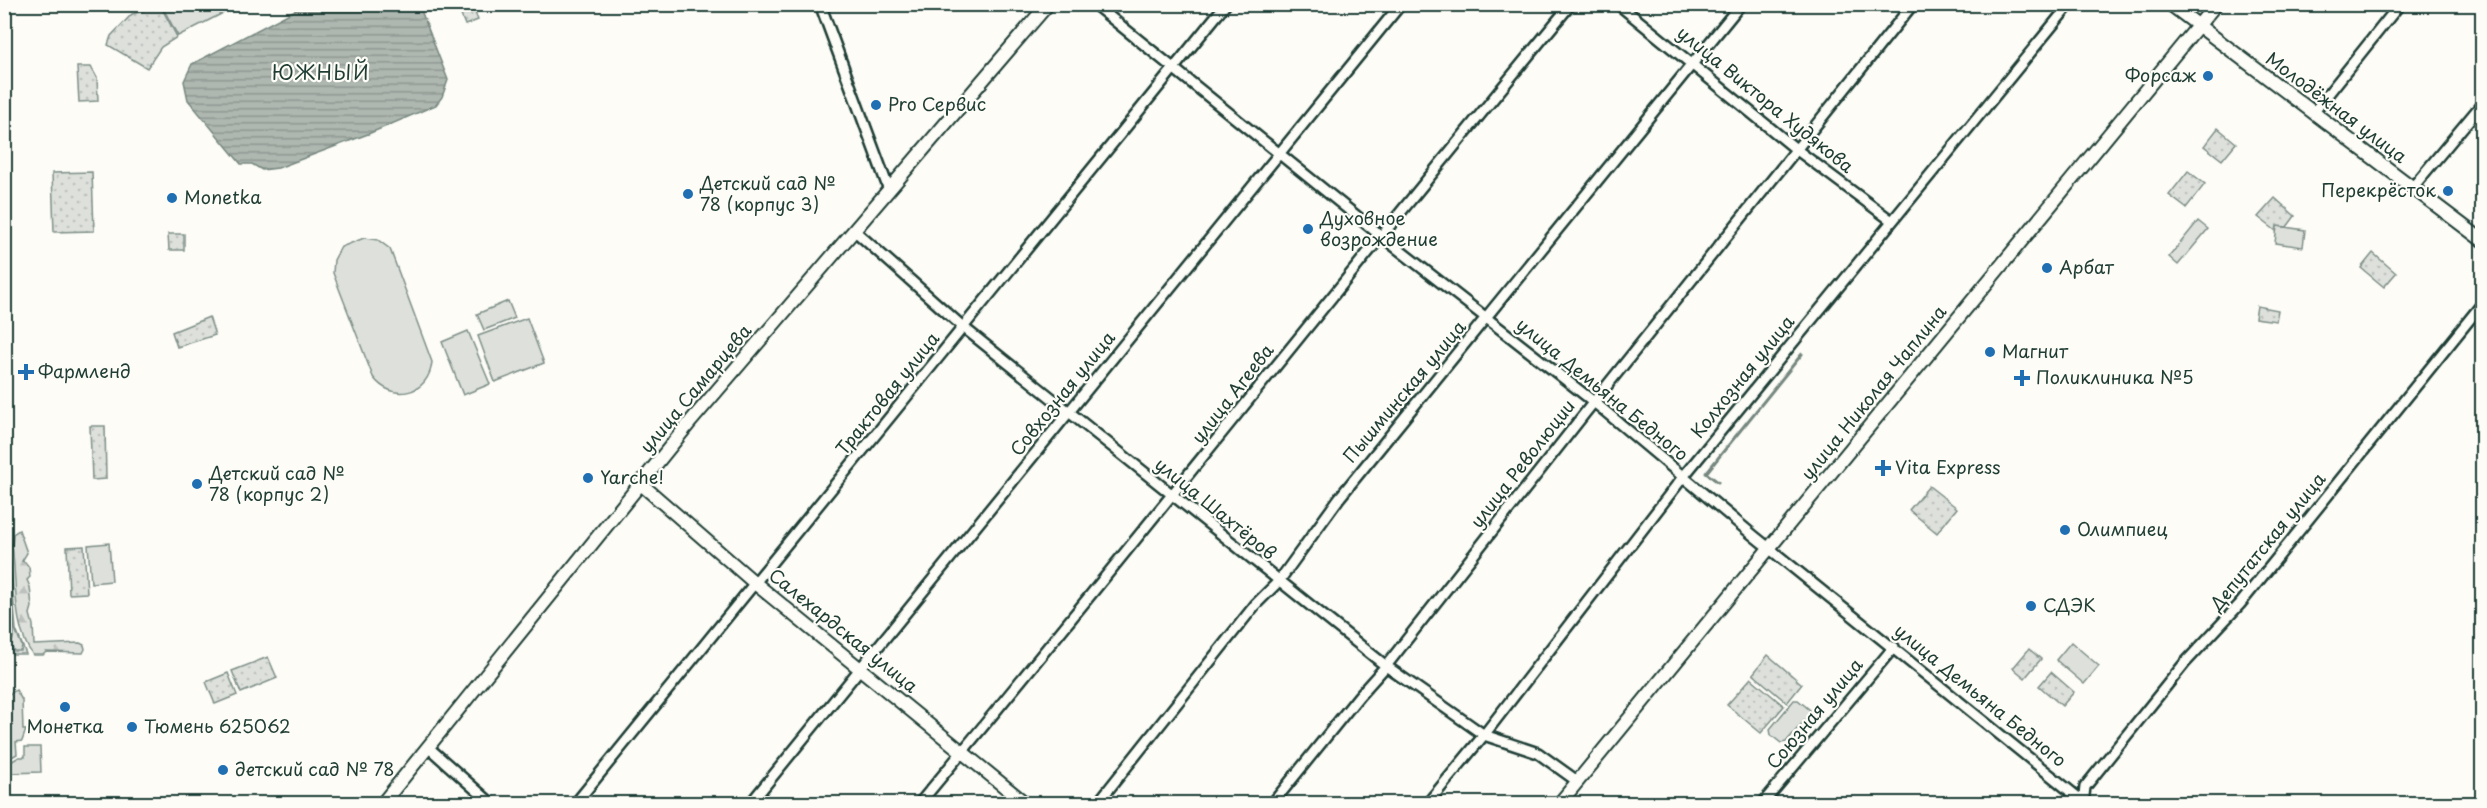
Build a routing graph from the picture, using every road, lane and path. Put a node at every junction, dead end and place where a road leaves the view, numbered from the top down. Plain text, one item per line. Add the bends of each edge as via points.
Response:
1 (820, 4) edge
2 (1048, 4) edge
3 (1094, 4) edge
4 (1226, 4) edge
5 (1401, 4) edge
6 (1571, 4) edge
7 (1618, 4) edge
8 (1741, 4) edge
9 (1913, 4) edge
10 (2070, 4) edge
11 (2170, 4) edge
12 (2216, 4) edge
13 (2400, 4) edge
14 (2198, 27) junction
15 (1694, 64) junction
16 (1172, 68) junction
17 (2482, 104) edge
18 (2313, 113) junction
19 (1797, 150) junction
20 (1279, 153) junction
21 (2412, 188) junction
22 (890, 190) junction
23 (1892, 221) junction
24 (855, 231) junction
25 (1380, 235) junction
26 (2482, 240) edge
27 (2482, 304) edge
28 (1487, 318) junction
29 (963, 327) junction
30 (1593, 402) junction
31 (1070, 413) junction
32 (1683, 477) junction
33 (641, 483) junction
34 (1172, 496) junction
35 (1770, 548) junction
36 (1279, 581) junction
37 (756, 584) junction
38 (1893, 647) junction
39 (1386, 666) junction
40 (861, 668) junction
41 (1484, 735) junction
42 (428, 747) junction
43 (962, 752) junction
44 (1577, 781) junction
45 (2084, 803) edge
46 (382, 804) edge
47 (492, 804) edge
48 (575, 804) edge
49 (750, 804) edge
50 (920, 804) edge
51 (1026, 804) edge
52 (1097, 804) edge
53 (1272, 804) edge
54 (1427, 804) edge
55 (1559, 804) edge
56 (1762, 804) edge

1 - 22 street
2 - 22 street, улица Самарцева
3 - 16 street, улица Демьяна Бедного
4 - 16 street, Трактовая улица
5 - 20 street, Совхозная улица
6 - 25 street, улица Агеева
7 - 15 street, улица Виктора Худякова
8 - 15 street, Пышминская улица
9 - 19 street, улица Революции
10 - 23 street, Колхозная улица
11 - 14 street, Молодёжная улица
12 - 14 street, улица Николая Чаплина
13 - 18 street
14 - 18 street, Молодёжная улица
14 - 35 street, улица Николая Чаплина
15 - 19 street, улица Виктора Худякова
15 - 28 street, Пышминская улица
16 - 20 street, улица Демьяна Бедного
16 - 29 street, Трактовая улица
17 - 21 street
18 - 21 street, Молодёжная улица
19 - 23 street, улица Виктора Худякова
19 - 30 street, улица Революции
20 - 25 street, улица Демьяна Бедного
20 - 31 street, Совхозная улица
21 - 26 street, Молодёжная улица
22 - 24 street, улица Самарцева
23 - 32 street, Колхозная улица
24 - 29 street, улица Шахтёров
24 - 33 street, улица Самарцева
25 - 28 street, улица Демьяна Бедного
25 - 34 street, улица Агеева
27 - 45 street, Депутатская улица via 2240,604 2184,664 2085,787
28 - 30 street, улица Демьяна Бедного
28 - 36 street, Пышминская улица via 1340,497
29 - 31 street, улица Шахтёров
29 - 37 street, Трактовая улица
30 - 32 street, улица Демьяна Бедного
30 - 39 street, улица Революции
31 - 34 street, улица Шахтёров
31 - 40 street, Совхозная улица
32 - 35 street, улица Демьяна Бедного
32 - 41 street, Колхозная улица
33 - 37 street, Салехардская улица
33 - 42 street, улица Самарцева
34 - 36 street, улица Шахтёров
34 - 43 street, улица Агеева
35 - 38 street, улица Демьяна Бедного
35 - 44 street, улица Николая Чаплина
36 - 39 street, улица Шахтёров
36 - 52 street, Пышминская улица via 1248,614
37 - 40 street, Салехардская улица
37 - 48 street, Трактовая улица
38 - 45 street, улица Демьяна Бедного
38 - 56 street, Союзная улица
39 - 41 street, улица Шахтёров
39 - 53 street, улица Революции
40 - 43 street, Салехардская улица
40 - 49 street, Совхозная улица
41 - 44 street, улица Шахтёров via 1538,753
41 - 54 street, Колхозная улица
42 - 46 street, улица Самарцева
42 - 47 street
43 - 50 street, улица Агеева
43 - 51 street, Салехардская улица
44 - 55 street, улица Николая Чаплина

